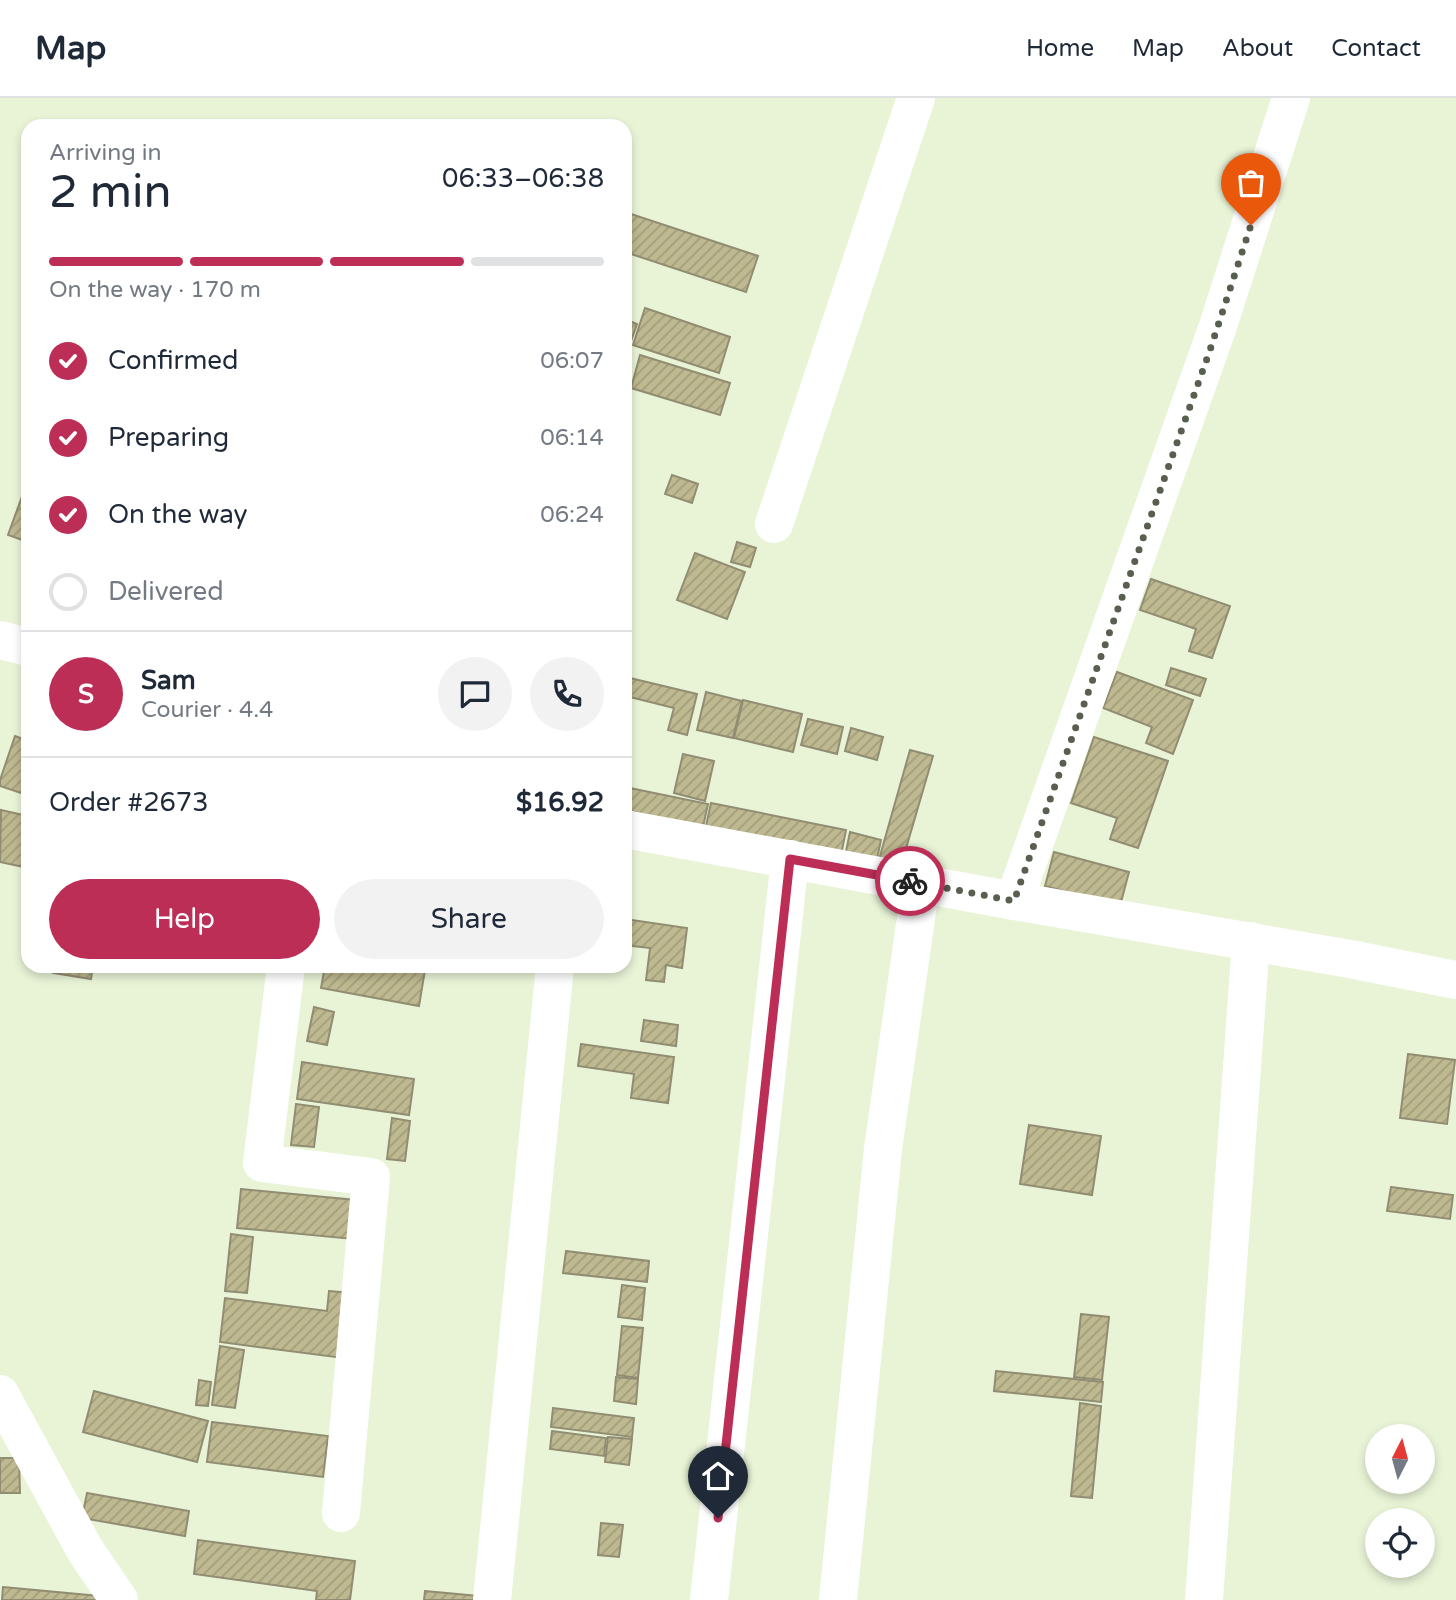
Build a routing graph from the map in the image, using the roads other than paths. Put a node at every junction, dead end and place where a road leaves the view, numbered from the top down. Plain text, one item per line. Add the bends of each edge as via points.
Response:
1 (916, 98) edge
2 (1291, 98) edge
3 (774, 524) dead end
4 (0, 640) edge
5 (21, 645) edge
6 (632, 830) edge
7 (790, 859) junction
8 (921, 883) junction
9 (1014, 901) junction
10 (1251, 941) junction
11 (285, 973) edge
12 (554, 973) edge
13 (1456, 980) edge
14 (0, 1394) edge
15 (341, 1513) dead end
16 (119, 1600) edge
17 (492, 1600) edge
18 (709, 1600) edge
19 (838, 1600) edge
20 (1204, 1600) edge

1 - 3 street
2 - 9 street via 1218,327
4 - 5 street
6 - 7 street
7 - 8 street
7 - 18 street
8 - 9 street
8 - 19 street via 883,1149
9 - 10 street
10 - 13 street
10 - 20 street
11 - 15 street via 262,1163 371,1177
12 - 17 street
14 - 16 street via 85,1550

